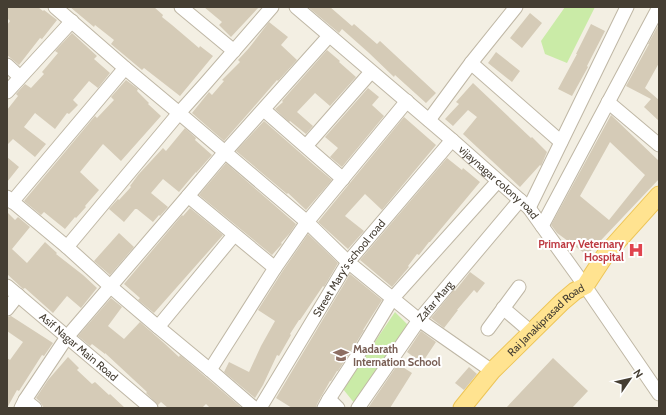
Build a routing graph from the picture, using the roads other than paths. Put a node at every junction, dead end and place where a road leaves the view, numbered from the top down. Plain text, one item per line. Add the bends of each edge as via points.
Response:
1 (55, 7) edge
2 (181, 7) edge
3 (272, 7) edge
4 (296, 7) edge
5 (516, 7) edge
6 (627, 7) edge
7 (659, 7) edge
8 (72, 21) junction
9 (330, 36) junction
10 (234, 51) junction
11 (471, 63) junction
12 (7, 65) edge
13 (125, 68) junction
14 (372, 72) junction
15 (20, 77) junction
16 (7, 92) edge
17 (407, 101) junction
18 (608, 102) junction
19 (264, 110) junction
20 (179, 113) junction
21 (429, 120) junction
22 (452, 140) junction
23 (561, 142) junction
24 (659, 145) edge
25 (306, 146) junction
26 (225, 152) junction
27 (343, 179) junction
28 (498, 181) junction
29 (659, 195) edge
30 (188, 196) junction
31 (10, 200) edge
32 (524, 204) junction
33 (307, 222) junction
34 (542, 226) junction
35 (234, 234) junction
36 (67, 247) junction
37 (348, 262) junction
38 (276, 268) junction
39 (7, 286) edge
40 (585, 286) junction
41 (111, 287) junction
42 (519, 287) dead end
43 (18, 295) junction
44 (392, 299) junction
45 (503, 308) junction
46 (7, 309) edge
47 (419, 320) junction
48 (158, 327) junction
49 (488, 329) dead end
50 (531, 332) junction
51 (67, 337) junction
52 (210, 370) junction
53 (492, 371) junction
54 (659, 394) edge
55 (27, 405) edge
56 (330, 405) edge
57 (151, 408) edge
58 (254, 408) edge
59 (260, 408) edge
60 (358, 408) edge
61 (462, 408) edge

1 - 8 street
2 - 10 street
3 - 10 street
4 - 9 street, vijaynagar colony road
5 - 11 street
6 - 23 street, Zafar Marg
7 - 18 street
8 - 13 street
8 - 15 street
9 - 14 street, vijaynagar colony road
9 - 19 street
10 - 20 street
11 - 21 street
11 - 23 street
12 - 15 street
13 - 20 street
13 - 31 street
14 - 17 street, vijaynagar colony road
14 - 25 street
15 - 16 street
17 - 21 street, vijaynagar colony road
17 - 27 street
18 - 24 street
18 - 34 street
19 - 25 street
19 - 26 street
20 - 26 street
20 - 36 street
21 - 22 street, vijaynagar colony road
22 - 28 street, vijaynagar colony road
22 - 37 street, Street Mary's school road
23 - 32 street, Zafar Marg
25 - 27 street
26 - 30 street
26 - 33 street
27 - 33 street
28 - 32 street, vijaynagar colony road
28 - 44 street
29 - 40 main road, Rai Janakiprasad Road via 606,254
30 - 35 street
30 - 41 street
31 - 36 street
32 - 34 street, vijaynagar colony road
32 - 47 street, Zafar Marg
33 - 37 street
33 - 38 street
34 - 40 street, vijaynagar colony road
35 - 38 street
35 - 48 street
36 - 41 street
37 - 44 street
37 - 59 street, Street Mary's school road
38 - 52 street
39 - 43 street, Asif Nagar Main Road
40 - 50 main road, Rai Janakiprasad Road via 562,302
40 - 54 street, vijaynagar colony road
41 - 48 street
41 - 51 street
42 - 45 street
43 - 46 street
43 - 51 street, Asif Nagar Main Road
44 - 47 street
44 - 56 street
45 - 49 street
45 - 50 street
47 - 53 street
47 - 60 street, Zafar Marg
48 - 52 street
50 - 53 main road, Rai Janakiprasad Road
51 - 55 street
51 - 57 street, Asif Nagar Main Road
52 - 58 street
53 - 61 main road, Rai Janakiprasad Road

